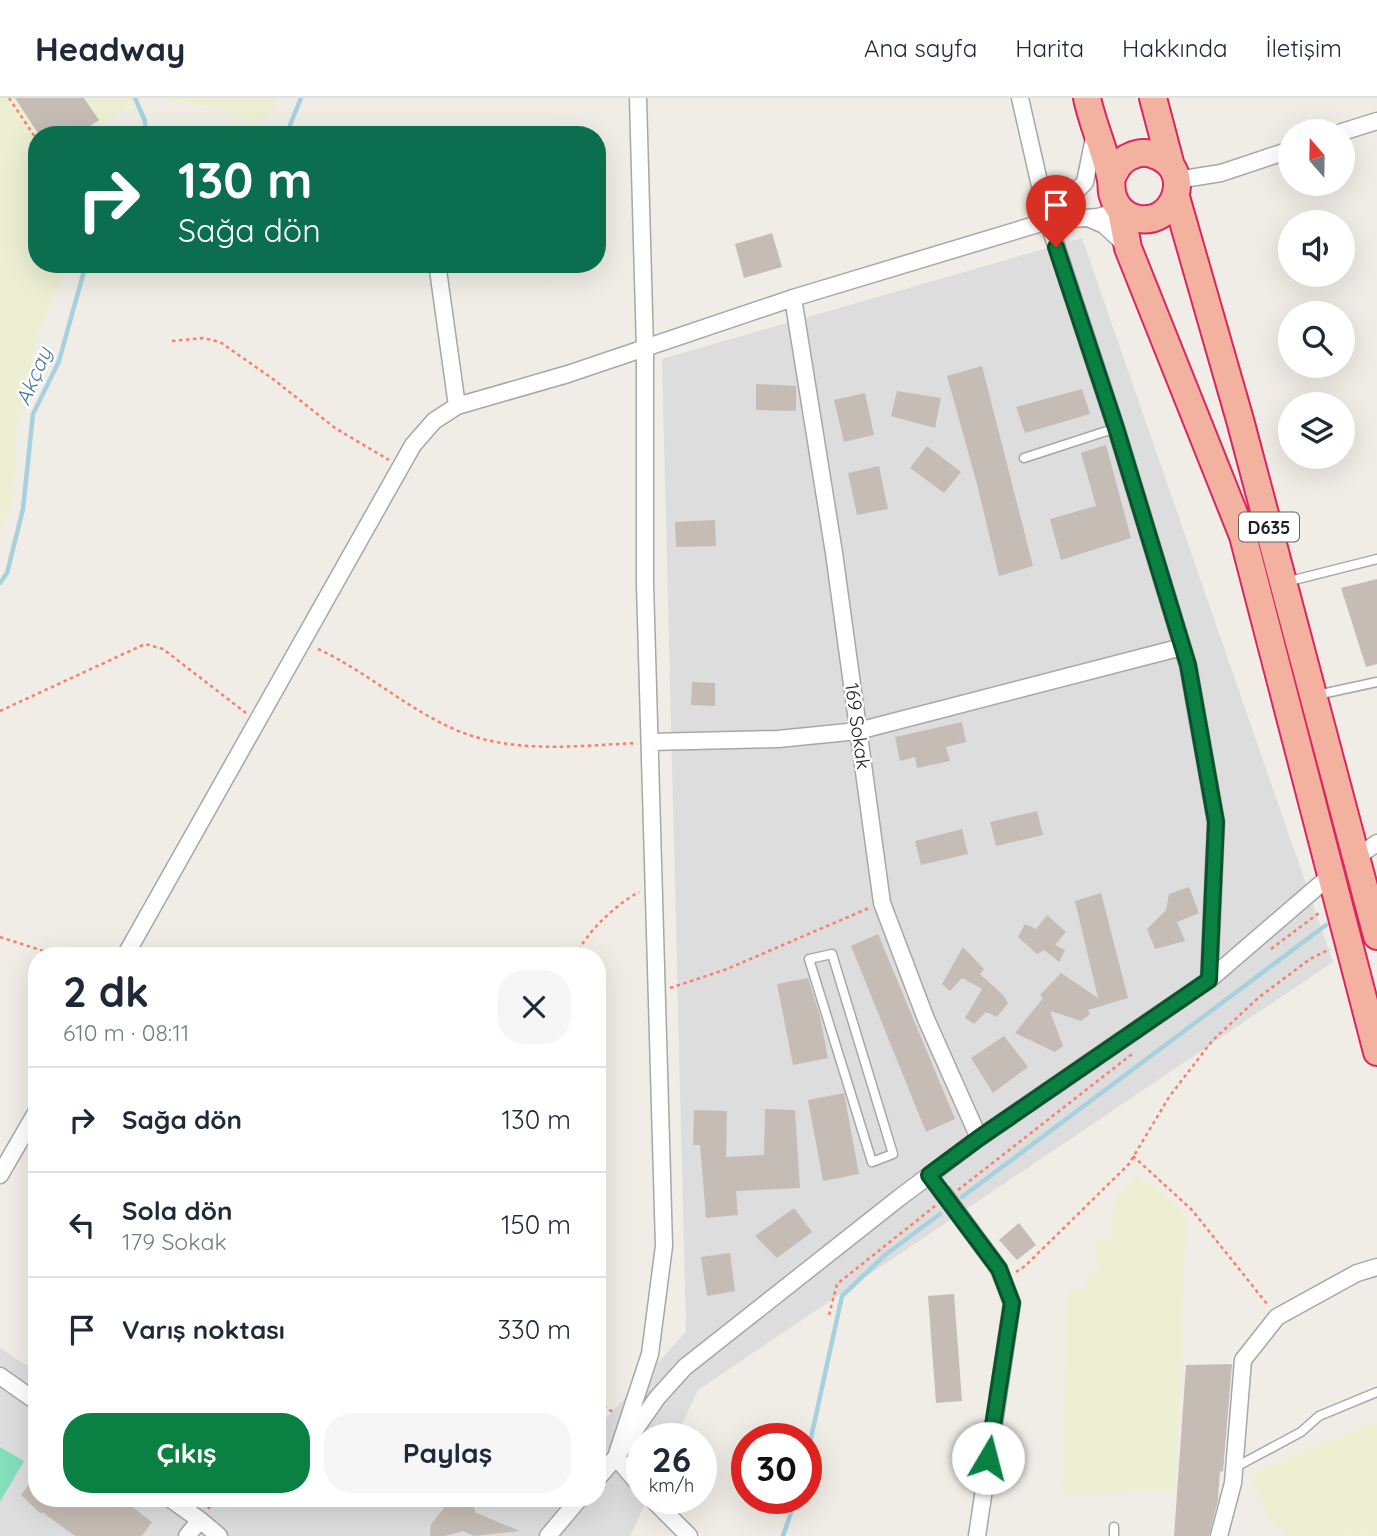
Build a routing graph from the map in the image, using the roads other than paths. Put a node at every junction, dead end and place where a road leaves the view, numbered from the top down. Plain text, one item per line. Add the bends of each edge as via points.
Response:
1 (638, 98) edge
2 (1020, 98) edge
3 (1087, 98) edge
4 (1153, 98) edge
5 (1377, 121) edge
6 (1355, 128) edge
7 (1278, 154) edge
8 (1098, 181) junction
9 (1175, 181) junction
10 (1121, 210) junction
11 (1088, 218) junction
12 (1048, 221) junction
13 (1128, 248) junction
14 (438, 273) edge
15 (793, 298) junction
16 (645, 349) junction
17 (457, 405) junction
18 (1116, 428) junction
19 (1024, 458) dead end
20 (1377, 559) edge
21 (1283, 582) junction
22 (1182, 647) junction
23 (1377, 682) edge
24 (1314, 695) junction
25 (858, 731) junction
26 (650, 742) junction
27 (1367, 850) edge
28 (1331, 875) junction
29 (1375, 930) edge
30 (130, 947) edge
31 (832, 954) joint
32 (1209, 980) junction
33 (1377, 1052) edge
34 (28, 1127) edge
35 (979, 1138) junction
36 (0, 1175) edge
37 (929, 1175) junction
38 (1377, 1267) edge
39 (0, 1376) edge
40 (1377, 1392) edge
41 (28, 1396) edge
42 (616, 1457) junction
43 (1234, 1468) junction
44 (606, 1469) edge
45 (626, 1469) edge
46 (182, 1507) edge
47 (572, 1507) edge
48 (667, 1514) edge
49 (200, 1520) junction
50 (187, 1536) edge
51 (219, 1536) edge
52 (548, 1536) edge
53 (689, 1536) edge
54 (977, 1536) edge
55 (1219, 1536) edge

1 - 16 street
2 - 12 street
3 - 8 highway, D635 via 1095,131
4 - 9 highway, D635
5 - 6 street
7 - 9 street via 1221,173
8 - 9 highway via 1122,161 1142,153 1163,159
8 - 10 highway, D635
8 - 12 street
9 - 10 highway via 1170,207 1162,214 1141,219
9 - 21 highway, D635
10 - 11 street
10 - 13 highway, D635
11 - 12 street
11 - 13 street via 1104,225
12 - 15 street
12 - 18 street
13 - 28 highway, D635 via 1243,536
14 - 17 street
15 - 16 street
15 - 25 street, 169 Sokak
16 - 17 street
16 - 26 street
17 - 30 street via 433,421 413,445
18 - 19 lane
18 - 22 street
20 - 21 lane
21 - 24 highway, D635
22 - 25 street
22 - 32 street via 1216,822
23 - 24 lane
24 - 27 highway, D635
25 - 26 street via 778,739
25 - 35 street, 169 Sokak via 881,902
26 - 42 street via 664,1246 650,1354
27 - 29 highway, D635
28 - 32 street
28 - 33 highway, D635
31 - 31 lane via 893,1154 872,1162 809,960
32 - 35 street
34 - 36 street
35 - 37 street
37 - 42 street via 685,1367
37 - 54 street, bridge via 999,1269 1012,1303
38 - 43 street via 1357,1273 1277,1317 1243,1360
39 - 41 street
40 - 43 lane via 1320,1416 1301,1432
42 - 44 street
42 - 45 street
43 - 55 street
46 - 49 street
47 - 52 street
48 - 53 street
49 - 50 street
49 - 51 street

